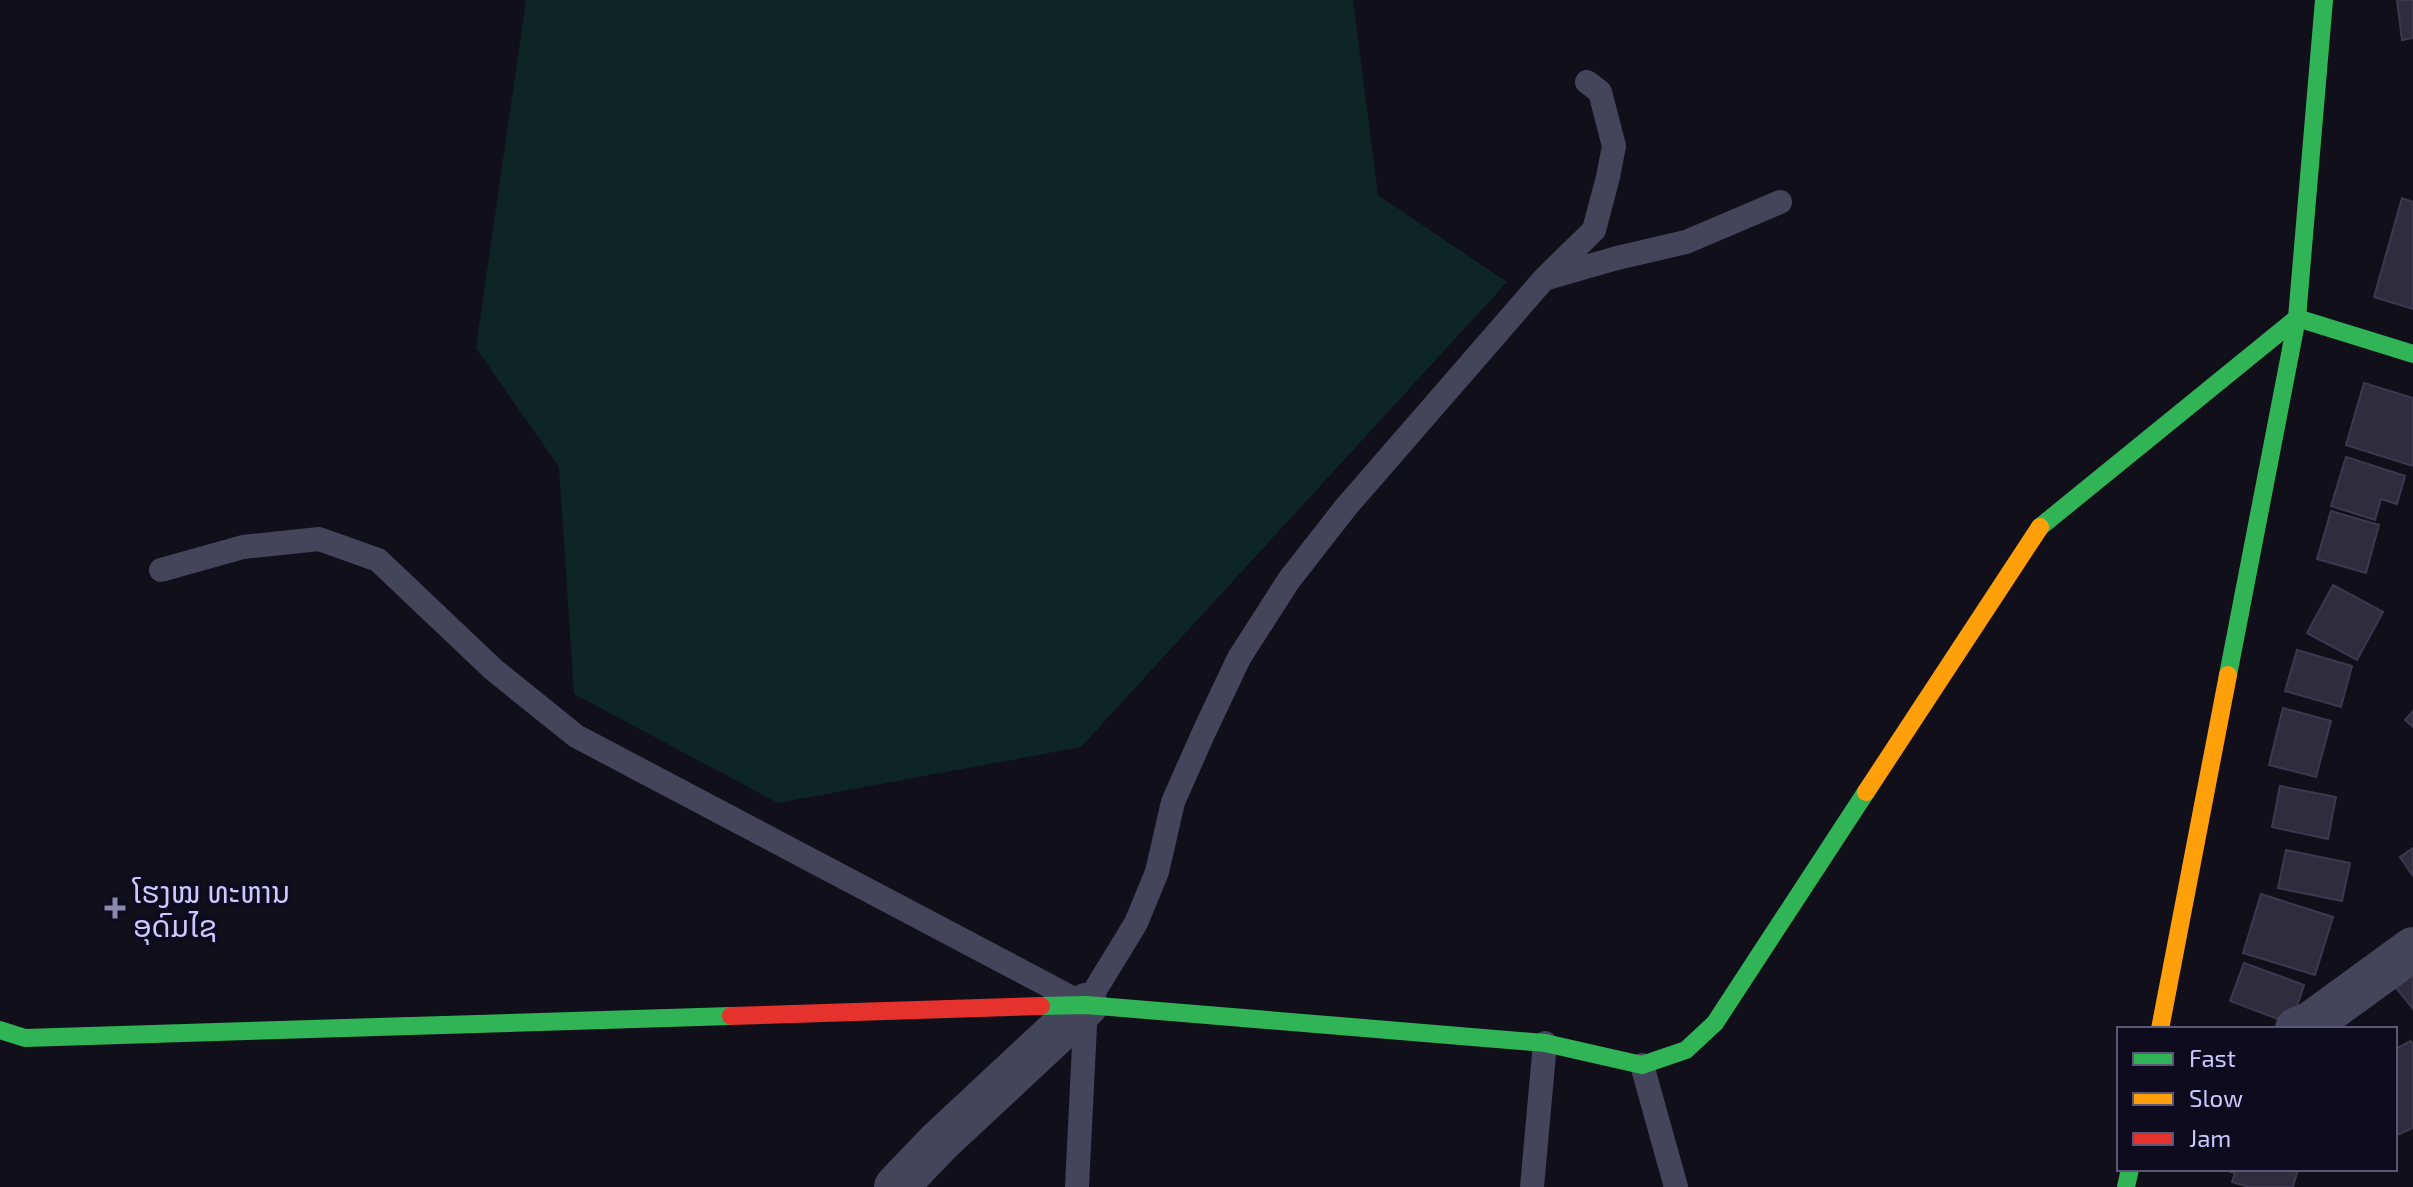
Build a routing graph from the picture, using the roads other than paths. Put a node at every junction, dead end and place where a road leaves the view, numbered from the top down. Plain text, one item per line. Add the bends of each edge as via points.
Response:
1 (2324, 0) edge
2 (1587, 82) dead end
3 (1780, 202) dead end
4 (1544, 279) junction
5 (2297, 318) junction
6 (2413, 354) edge
7 (161, 570) dead end
8 (2413, 949) edge
9 (1086, 1005) junction
10 (2160, 1027) edge
11 (2302, 1027) edge
12 (0, 1030) edge
13 (1545, 1043) junction
14 (1642, 1065) junction
15 (896, 1187) edge
16 (1077, 1187) edge
17 (1532, 1187) edge
18 (1676, 1187) edge

1 - 5 street
2 - 4 lane via 1600,92 1614,146 1608,177 1594,230
3 - 4 lane via 1686,242
4 - 9 lane via 1346,507 1289,580 1239,658 1173,802 1157,872 1136,923
5 - 6 street
5 - 10 street
5 - 14 street via 2038,528 1715,1023 1686,1050
7 - 9 lane via 243,547 319,539 378,560 494,670 576,736
8 - 11 street
9 - 12 street via 25,1038
9 - 13 street
9 - 15 street
9 - 16 lane
13 - 14 street
13 - 17 lane
14 - 18 lane

